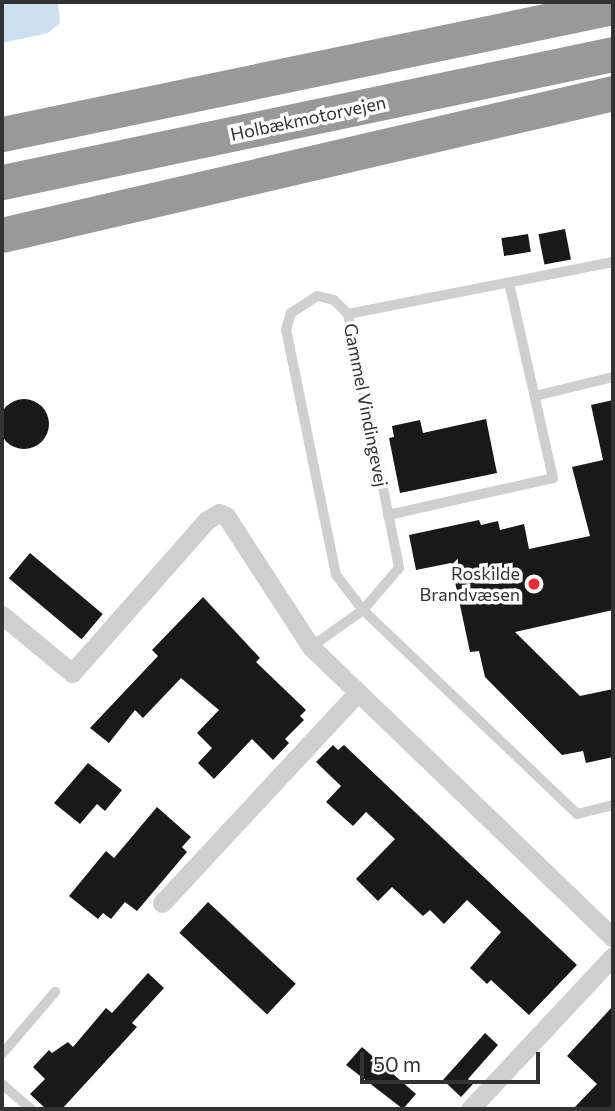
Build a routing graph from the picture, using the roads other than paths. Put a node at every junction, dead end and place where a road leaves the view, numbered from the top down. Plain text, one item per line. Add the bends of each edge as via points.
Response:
1 (613, 6) edge
2 (613, 54) edge
3 (613, 93) edge
4 (2, 134) edge
5 (2, 183) edge
6 (2, 235) edge
7 (613, 262) edge
8 (509, 283) junction
9 (348, 314) junction
10 (613, 377) edge
11 (535, 396) junction
12 (388, 515) junction
13 (363, 610) junction
14 (2, 615) edge
15 (312, 647) junction
16 (356, 694) junction
17 (613, 805) edge
18 (162, 903) dead end
19 (613, 938) edge
20 (613, 956) edge
21 (55, 992) dead end
22 (2, 1054) edge
23 (2, 1084) edge
24 (31, 1109) edge
25 (470, 1109) edge

1 - 4 highway
2 - 5 highway, Holbækmotorvejen
3 - 6 highway
7 - 8 lane
8 - 9 lane
8 - 11 lane
9 - 12 lane, Gammel Vindingevej
9 - 13 lane, Gammel Vindingevej via 334,300 317,296 291,313 286,330 336,575
10 - 11 lane
11 - 12 lane via 553,478
12 - 13 lane, Gammel Vindingevej via 399,568
13 - 15 lane, Gammel Vindingevej
13 - 17 lane via 577,814
14 - 15 street via 72,673 207,520 219,513 231,522
15 - 16 street
16 - 18 street
16 - 19 street
20 - 25 street
21 - 22 lane
23 - 24 lane

